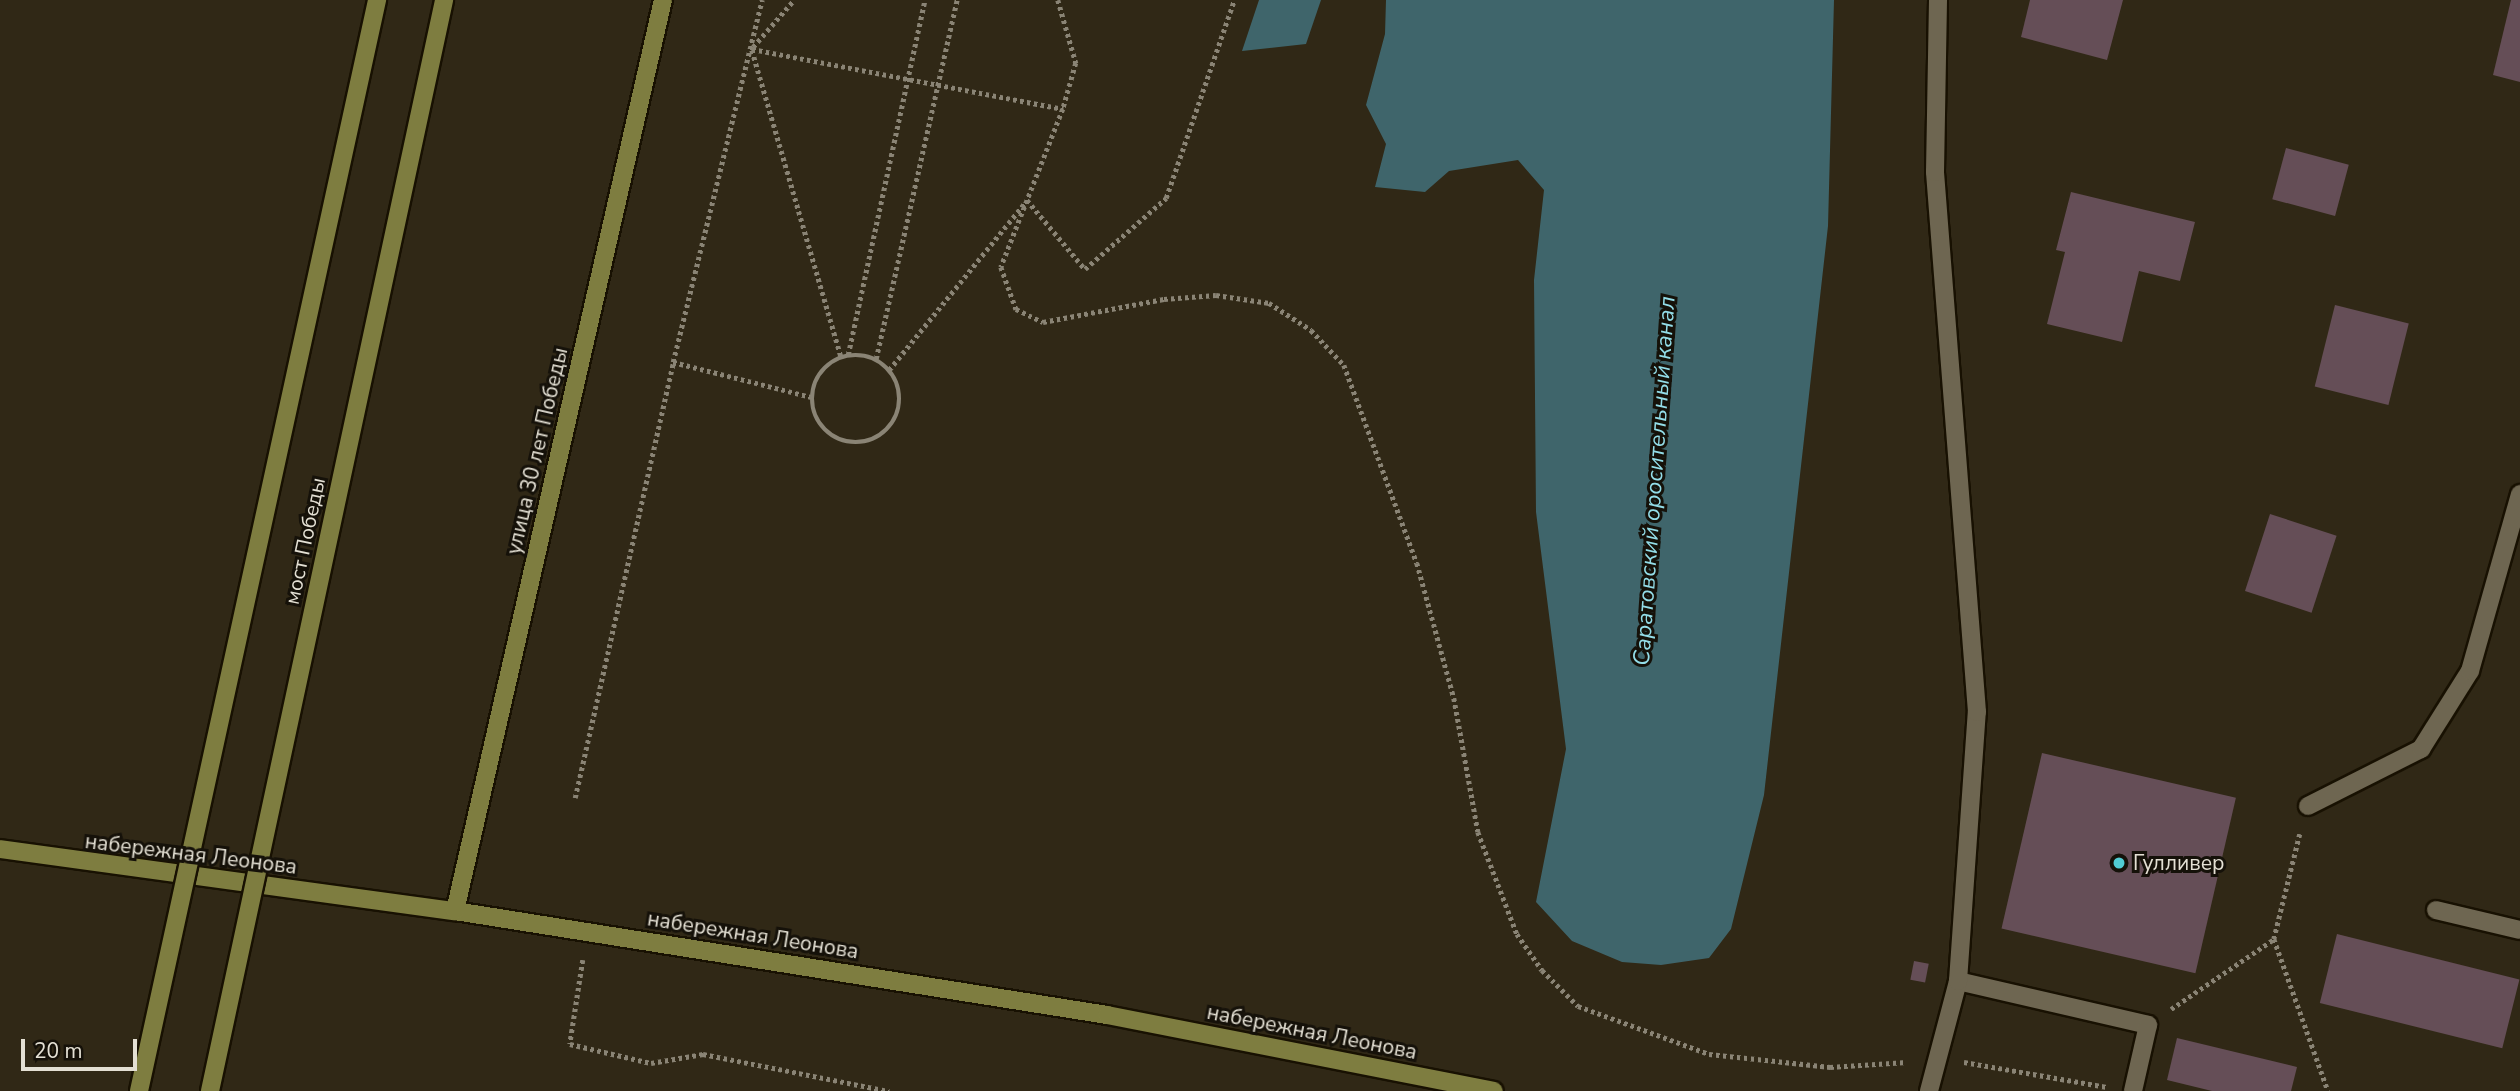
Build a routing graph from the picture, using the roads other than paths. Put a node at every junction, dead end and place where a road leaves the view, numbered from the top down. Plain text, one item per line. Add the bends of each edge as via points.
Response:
1 (377, 0) edge
2 (444, 0) edge
3 (663, 0) edge
4 (1938, 0) edge
5 (2520, 494) edge
6 (2308, 806) road end
7 (0, 849) edge
8 (2436, 910) dead end
9 (455, 911) junction
10 (2520, 930) edge
11 (1958, 981) junction
12 (2126, 1090) edge
13 (139, 1091) edge
14 (210, 1091) edge
15 (1494, 1091) edge
16 (1929, 1091) edge

1 - 13 main road, bridge
2 - 14 main road, мост Победы, bridge
3 - 9 main road, улица 30 лет Победы
4 - 11 lane via 1935,172 1977,712
5 - 6 lane via 2470,671 2421,749
7 - 9 main road, набережная Леонова
8 - 10 lane
9 - 15 main road, набережная Леонова via 1107,1015
11 - 12 lane via 2148,1025
11 - 16 lane

